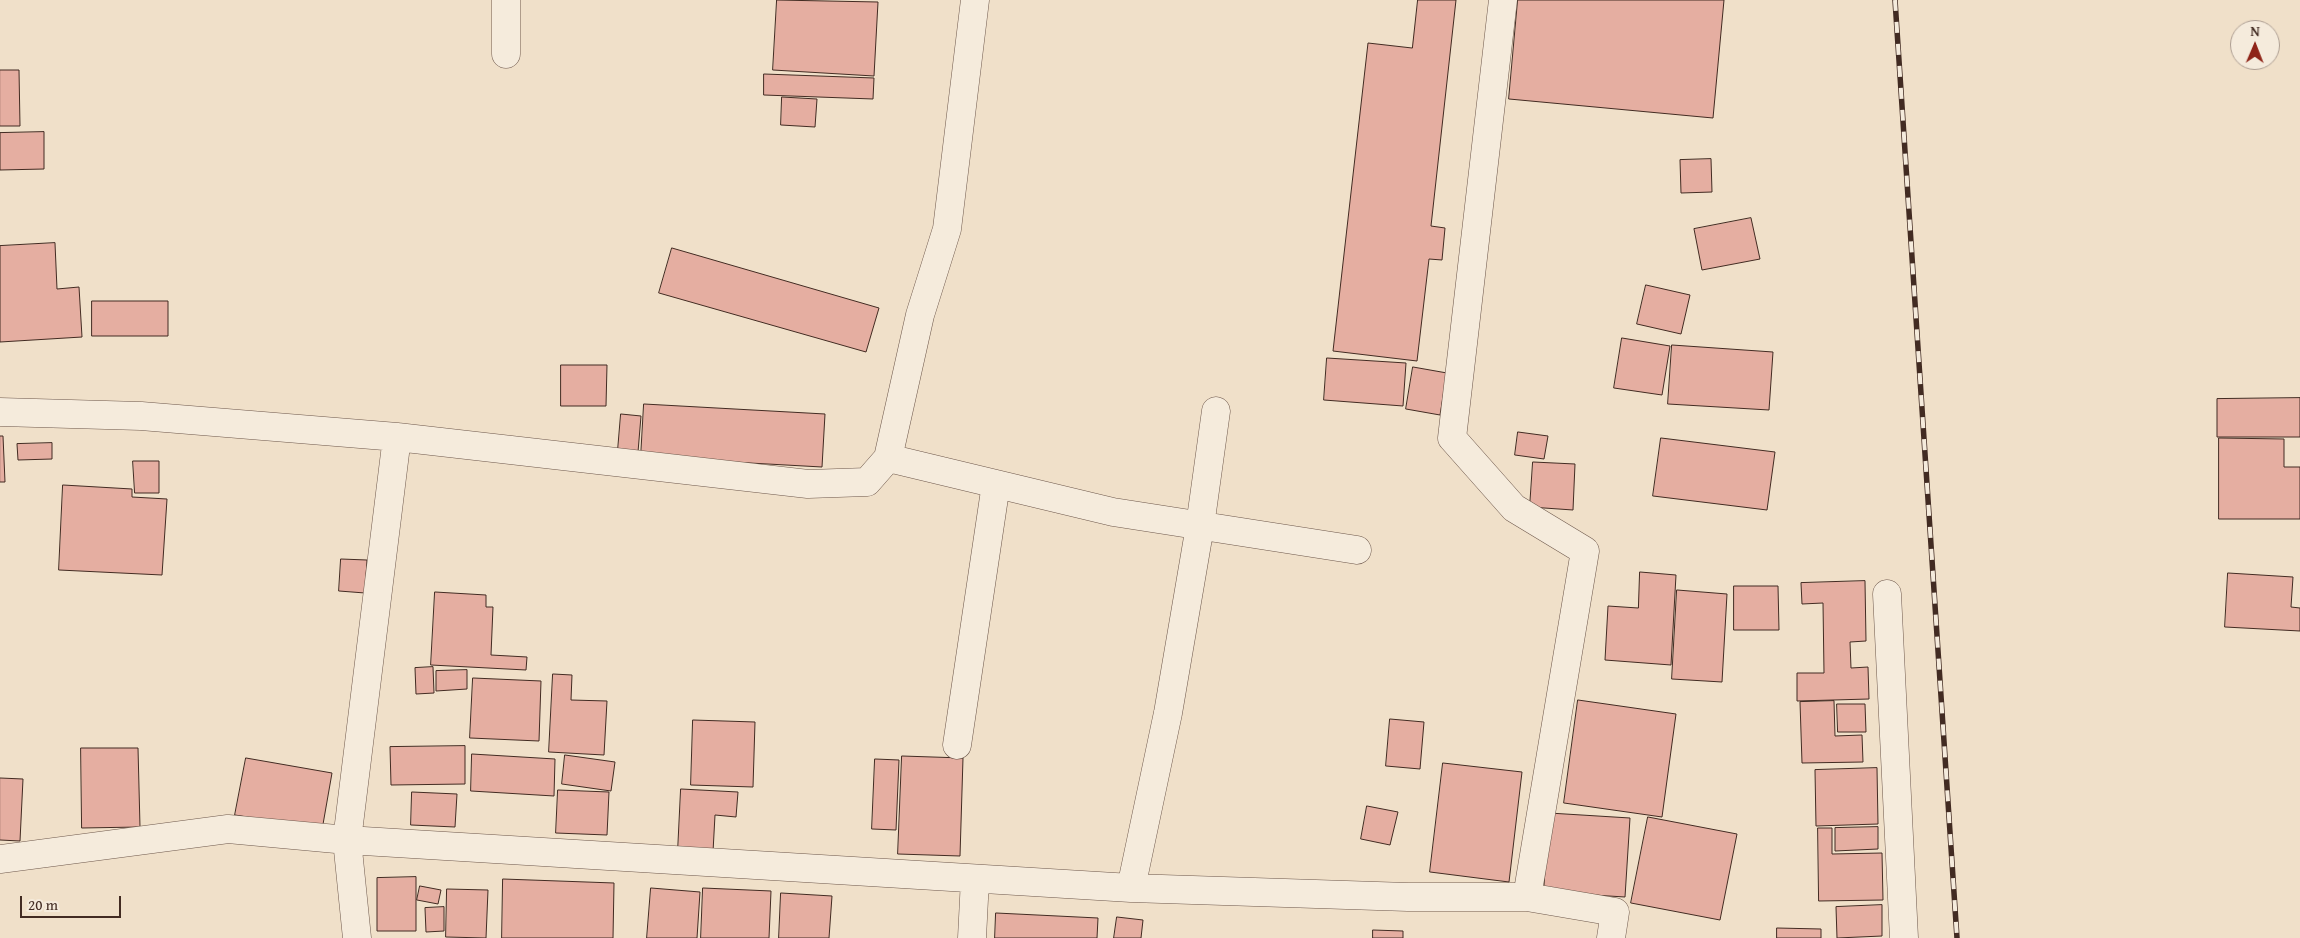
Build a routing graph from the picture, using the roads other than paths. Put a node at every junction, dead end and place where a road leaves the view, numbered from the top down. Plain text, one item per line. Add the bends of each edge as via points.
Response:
1 (506, 0) edge
2 (975, 0) edge
3 (1503, 0) edge
4 (506, 54) dead end
5 (1216, 411) dead end
6 (0, 412) edge
7 (397, 437) junction
8 (888, 458) junction
9 (996, 484) junction
10 (1200, 526) junction
11 (1357, 550) dead end
12 (1887, 594) dead end
13 (957, 745) dead end
14 (347, 840) junction
15 (0, 859) edge
16 (975, 879) junction
17 (1132, 888) junction
18 (1527, 898) junction
19 (357, 938) edge
20 (972, 938) edge
21 (1612, 938) edge
22 (1904, 938) edge

1 - 4 street
2 - 8 street via 947,229 920,315
3 - 18 street via 1452,438 1514,508 1585,551
5 - 10 street
6 - 7 street via 141,416
7 - 8 street via 808,484 866,482
7 - 14 street
8 - 9 street
9 - 10 street via 1112,512
9 - 13 street
10 - 11 street
10 - 17 street via 1168,713
12 - 22 street
14 - 15 street via 228,829
14 - 16 street
14 - 19 street
16 - 17 street
16 - 20 street
17 - 18 street
18 - 21 street via 1615,912

